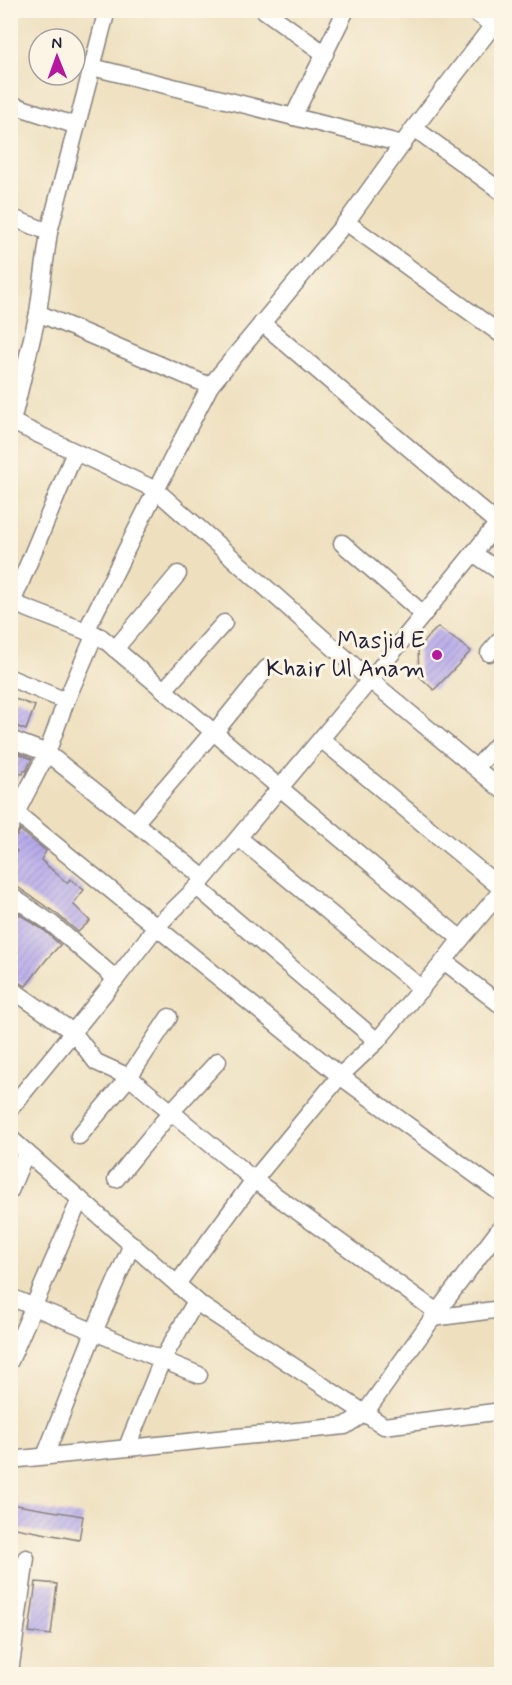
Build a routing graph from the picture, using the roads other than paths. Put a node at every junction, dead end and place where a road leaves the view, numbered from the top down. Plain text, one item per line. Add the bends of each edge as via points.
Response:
1 (107, 10) edge
2 (264, 10) edge
3 (346, 10) edge
4 (476, 10) edge
5 (498, 26) edge
6 (325, 54) junction
7 (92, 67) junction
8 (10, 104) edge
9 (292, 117) junction
10 (77, 126) junction
11 (414, 128) junction
12 (402, 144) junction
13 (501, 192) edge
14 (10, 217) edge
15 (346, 222) junction
16 (49, 232) junction
17 (38, 313) junction
18 (262, 323) junction
19 (501, 335) edge
20 (210, 386) junction
21 (11, 424) edge
22 (75, 452) junction
23 (156, 490) junction
24 (499, 520) edge
25 (342, 543) dead end
26 (473, 553) junction
27 (501, 573) edge
28 (177, 574) dead end
29 (11, 603) edge
30 (423, 614) junction
31 (224, 623) dead end
32 (91, 633) junction
33 (501, 638) edge
34 (115, 649) junction
35 (489, 653) dead end
36 (267, 668) dead end
37 (10, 678) edge
38 (370, 680) junction
39 (164, 690) junction
40 (66, 701) junction
41 (213, 732) junction
42 (10, 739) edge
43 (321, 739) junction
44 (501, 739) edge
45 (47, 753) junction
46 (476, 768) junction
47 (280, 788) junction
48 (501, 790) edge
49 (12, 818) edge
50 (135, 823) junction
51 (239, 838) junction
52 (200, 882) junction
53 (501, 890) edge
54 (10, 895) edge
55 (157, 926) junction
56 (461, 939) junction
57 (444, 961) junction
58 (117, 979) junction
59 (10, 988) edge
60 (422, 989) junction
61 (499, 998) edge
62 (169, 1017) dead end
63 (72, 1032) junction
64 (378, 1041) junction
65 (218, 1061) dead end
66 (340, 1076) junction
67 (129, 1077) junction
68 (10, 1109) edge
69 (171, 1112) junction
70 (79, 1136) dead end
71 (10, 1138) edge
72 (26, 1152) junction
73 (116, 1179) dead end
74 (254, 1180) junction
75 (10, 1191) edge
76 (501, 1194) edge
77 (80, 1199) junction
78 (501, 1226) edge
79 (132, 1244) junction
80 (177, 1284) junction
81 (10, 1297) edge
82 (196, 1301) junction
83 (35, 1307) junction
84 (501, 1309) edge
85 (435, 1315) junction
86 (94, 1332) junction
87 (162, 1360) junction
88 (10, 1361) edge
89 (199, 1375) dead end
90 (501, 1411) edge
91 (365, 1413) junction
92 (127, 1447) junction
93 (45, 1456) junction
94 (10, 1460) edge
95 (26, 1558) dead end
96 (10, 1672) edge

1 - 7 street
2 - 6 street
3 - 6 street
4 - 5 street
5 - 11 street
6 - 9 street
7 - 9 street
7 - 10 street
8 - 10 street
9 - 12 street
10 - 16 street
11 - 12 street
11 - 13 street
12 - 15 street
14 - 16 street
15 - 18 street
15 - 19 street
16 - 17 street
17 - 20 street
17 - 21 street
18 - 20 street
18 - 24 street
20 - 23 street
21 - 22 street
22 - 23 street
22 - 29 street
23 - 32 street
23 - 38 street
24 - 26 street
25 - 30 street
26 - 27 street
26 - 30 street
28 - 34 street
29 - 32 street
30 - 38 street
31 - 39 street
32 - 34 street
32 - 40 street
33 - 35 street
34 - 39 street
36 - 41 street
37 - 40 street
38 - 43 street
38 - 46 street
39 - 41 street
40 - 45 street
41 - 47 street
41 - 50 street
42 - 45 street
43 - 47 street
43 - 53 street
44 - 46 street
45 - 49 street
45 - 50 street
46 - 48 street
47 - 51 street
47 - 56 street
49 - 55 street
50 - 52 street
51 - 52 street
51 - 60 street
52 - 55 street
52 - 64 street
53 - 56 street
54 - 58 street via 51,923
55 - 58 street
55 - 66 street
56 - 57 street
57 - 60 street
57 - 61 street
58 - 63 street
59 - 63 street
60 - 64 street
62 - 67 street
63 - 67 street via 96,1062
63 - 68 street
64 - 66 street
65 - 69 street
66 - 74 street
66 - 76 street
67 - 69 street
67 - 70 street
69 - 73 street
69 - 74 street
71 - 72 street
72 - 75 street
72 - 77 street
74 - 80 street
74 - 85 street
77 - 79 street
77 - 83 street
78 - 85 street
79 - 80 street
79 - 86 street
80 - 82 street
81 - 83 street
82 - 87 street
82 - 91 street
83 - 86 street
83 - 88 street
84 - 85 street
85 - 91 street
86 - 87 street
86 - 93 street
87 - 89 street
87 - 92 street
90 - 91 street via 384,1426
91 - 92 street via 345,1426
92 - 93 street
93 - 94 street
95 - 96 street

